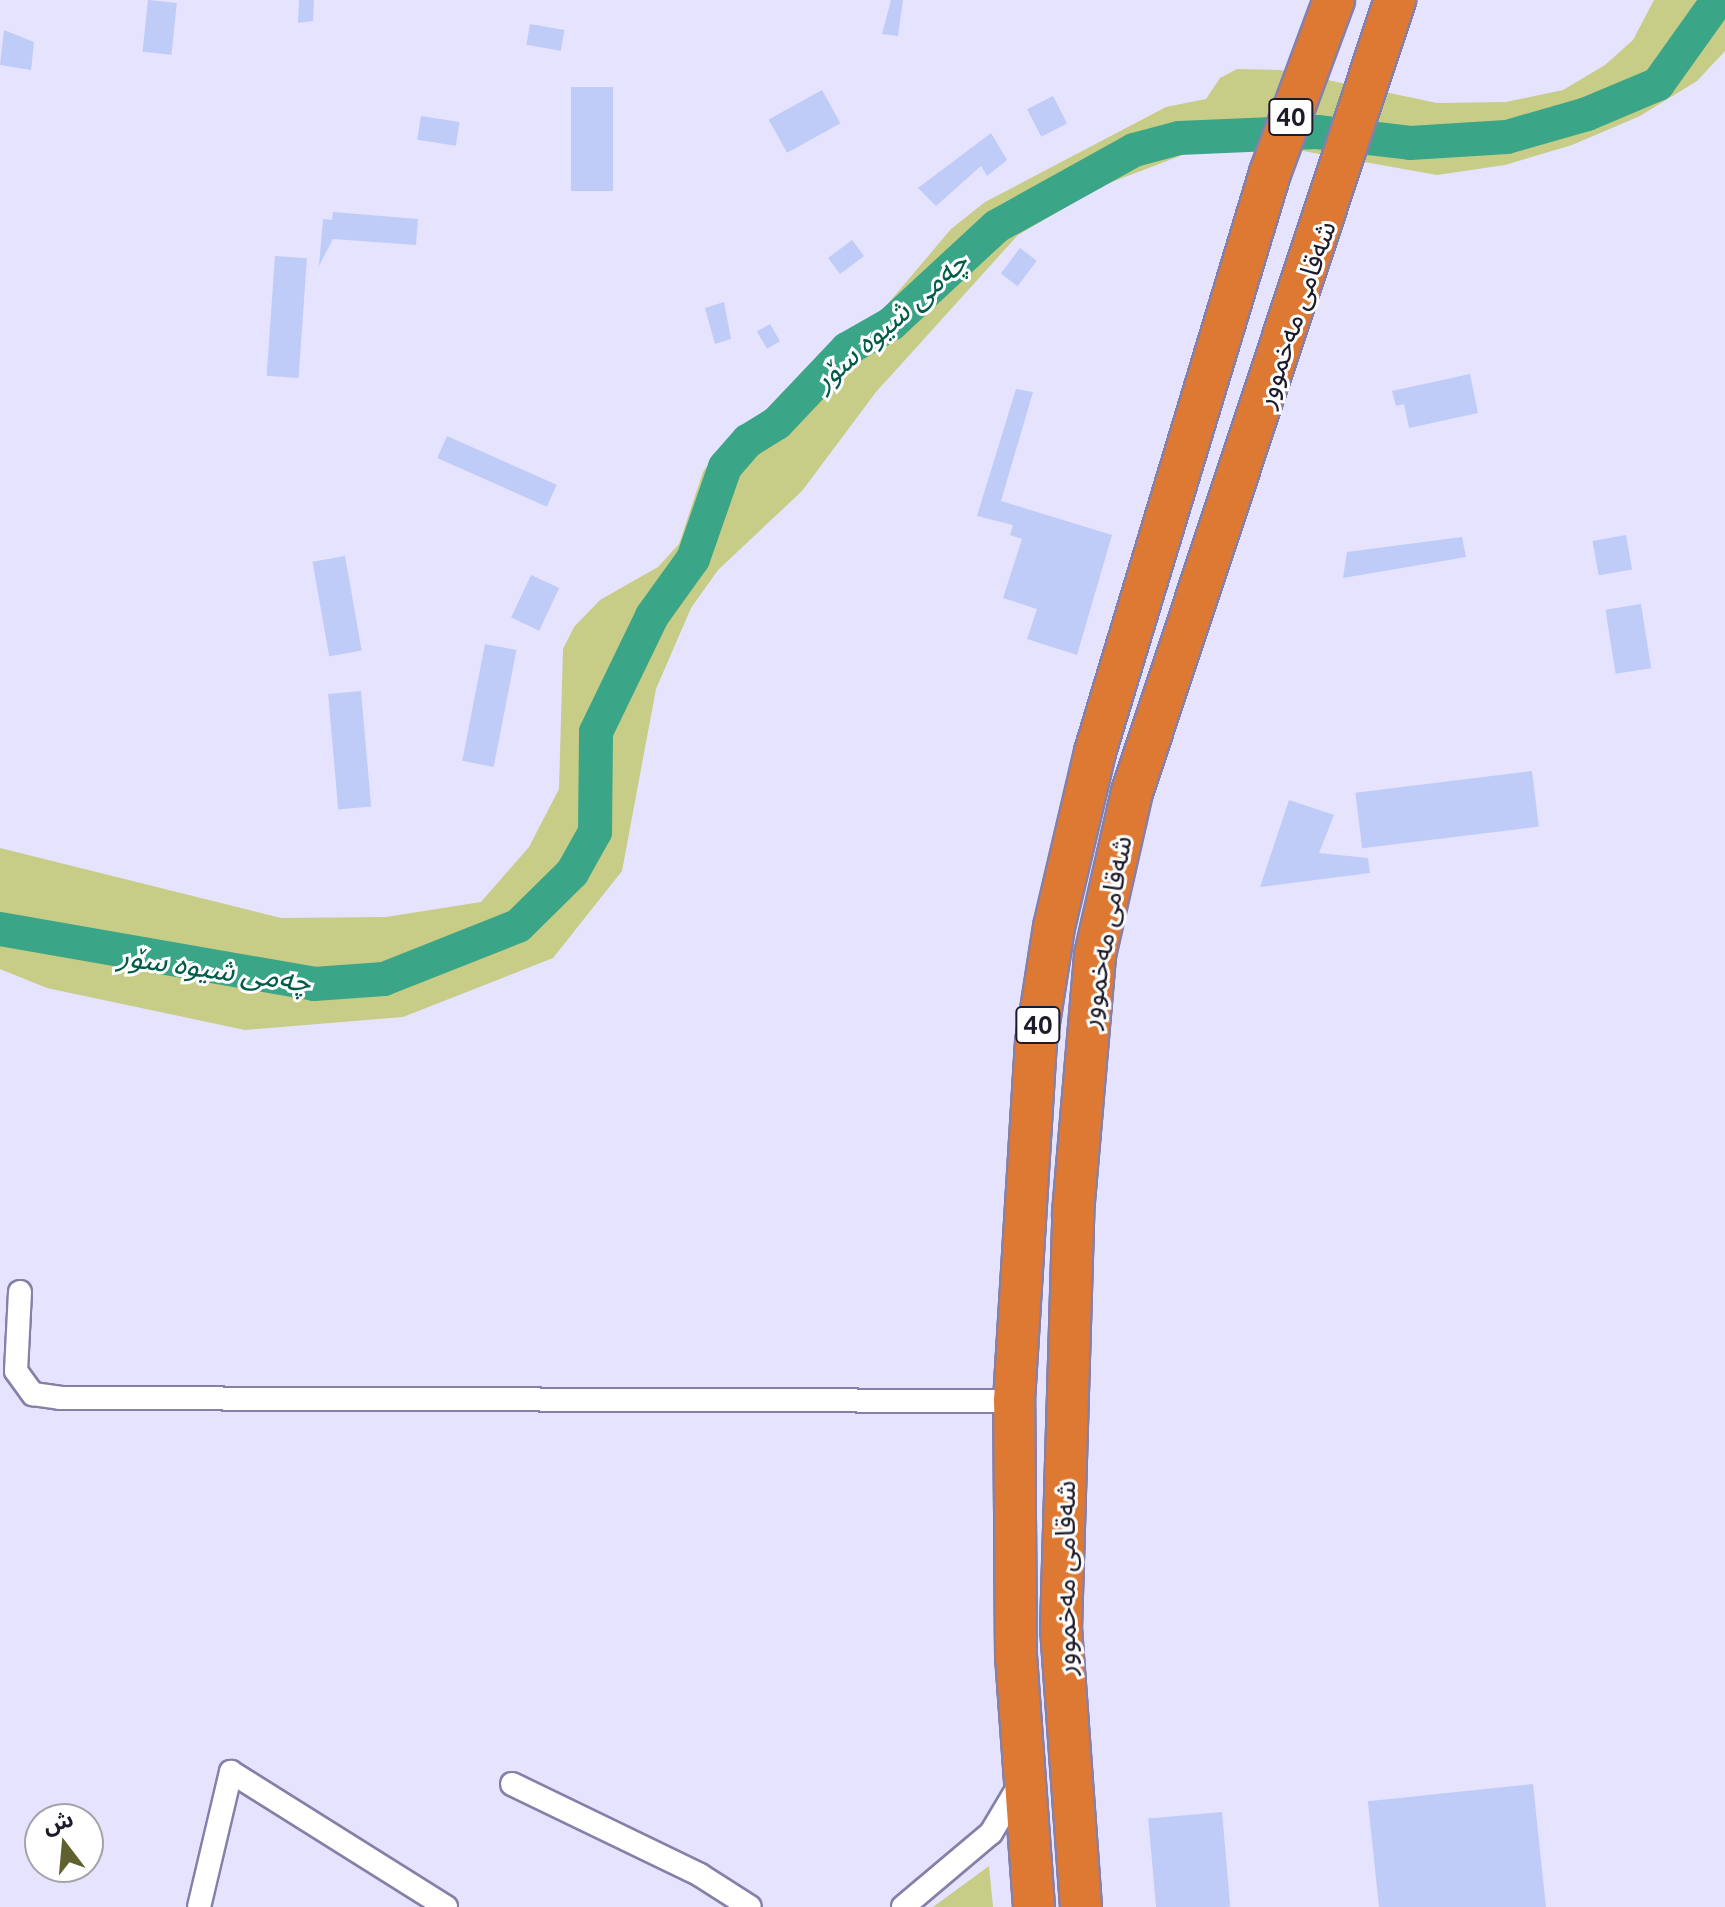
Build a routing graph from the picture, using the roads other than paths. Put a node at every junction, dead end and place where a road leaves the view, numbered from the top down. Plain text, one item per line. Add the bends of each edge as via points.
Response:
1 (1334, 0) edge
2 (1395, 0) edge
3 (1026, 1212) junction
4 (1073, 1213) junction
5 (20, 1292) dead end
6 (1014, 1401) junction
7 (1022, 1781) junction
8 (512, 1784) dead end
9 (715, 1897) edge
10 (199, 1907) edge
11 (446, 1907) edge
12 (750, 1907) edge
13 (903, 1907) edge
14 (1034, 1907) edge
15 (1081, 1907) edge

1 - 3 highway, شەقامی مەخموور / 40 via 1270,173 1067,856 1036,1042
2 - 4 highway, شەقامی مەخموور / 40 via 1338,188 1117,846 1091,983
3 - 4 highway
3 - 6 highway, شەقامی مەخموور / 40
4 - 15 highway, شەقامی مەخموور / 40 via 1061,1629
5 - 6 street via 16,1371 33,1394 60,1398
6 - 7 highway, شەقامی مەخموور / 40
7 - 13 street via 991,1833
7 - 14 highway, شەقامی مەخموور / 40
8 - 9 street
9 - 12 street
10 - 11 street via 231,1772

